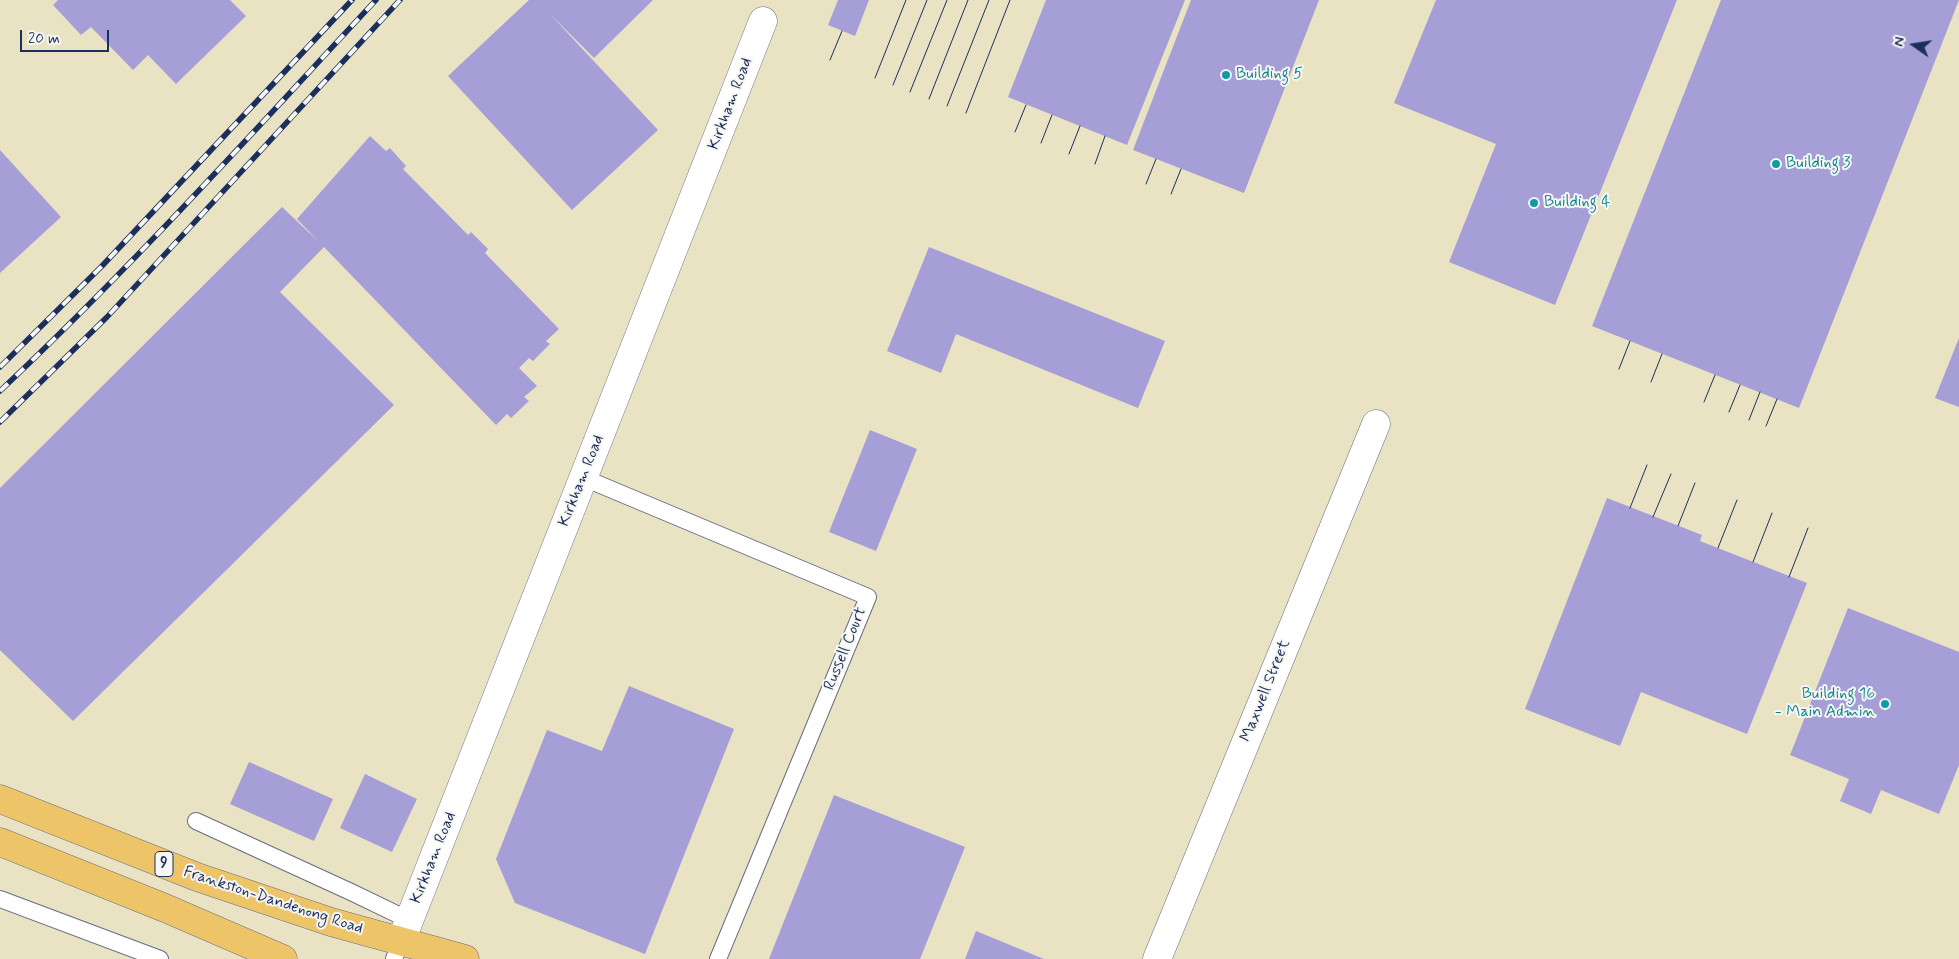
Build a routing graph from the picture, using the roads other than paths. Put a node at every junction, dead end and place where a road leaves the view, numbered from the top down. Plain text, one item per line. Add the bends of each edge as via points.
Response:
1 (764, 20) dead end
2 (1376, 424) dead end
3 (584, 478) junction
4 (0, 799) edge
5 (196, 821) dead end
6 (0, 842) edge
7 (0, 900) edge
8 (397, 948) edge
9 (160, 959) edge
10 (284, 959) edge
11 (465, 959) edge
12 (718, 959) edge
13 (1157, 959) edge

1 - 3 street, Kirkham Road
2 - 13 street, Maxwell Street
3 - 8 street, Kirkham Road
3 - 12 lane, Russell Court via 868,597
4 - 8 highway, Frankston-Dandenong Road / 9 via 197,877
5 - 8 lane via 351,892
6 - 10 highway
7 - 9 lane
8 - 11 highway, Frankston-Dandenong Road / 9

